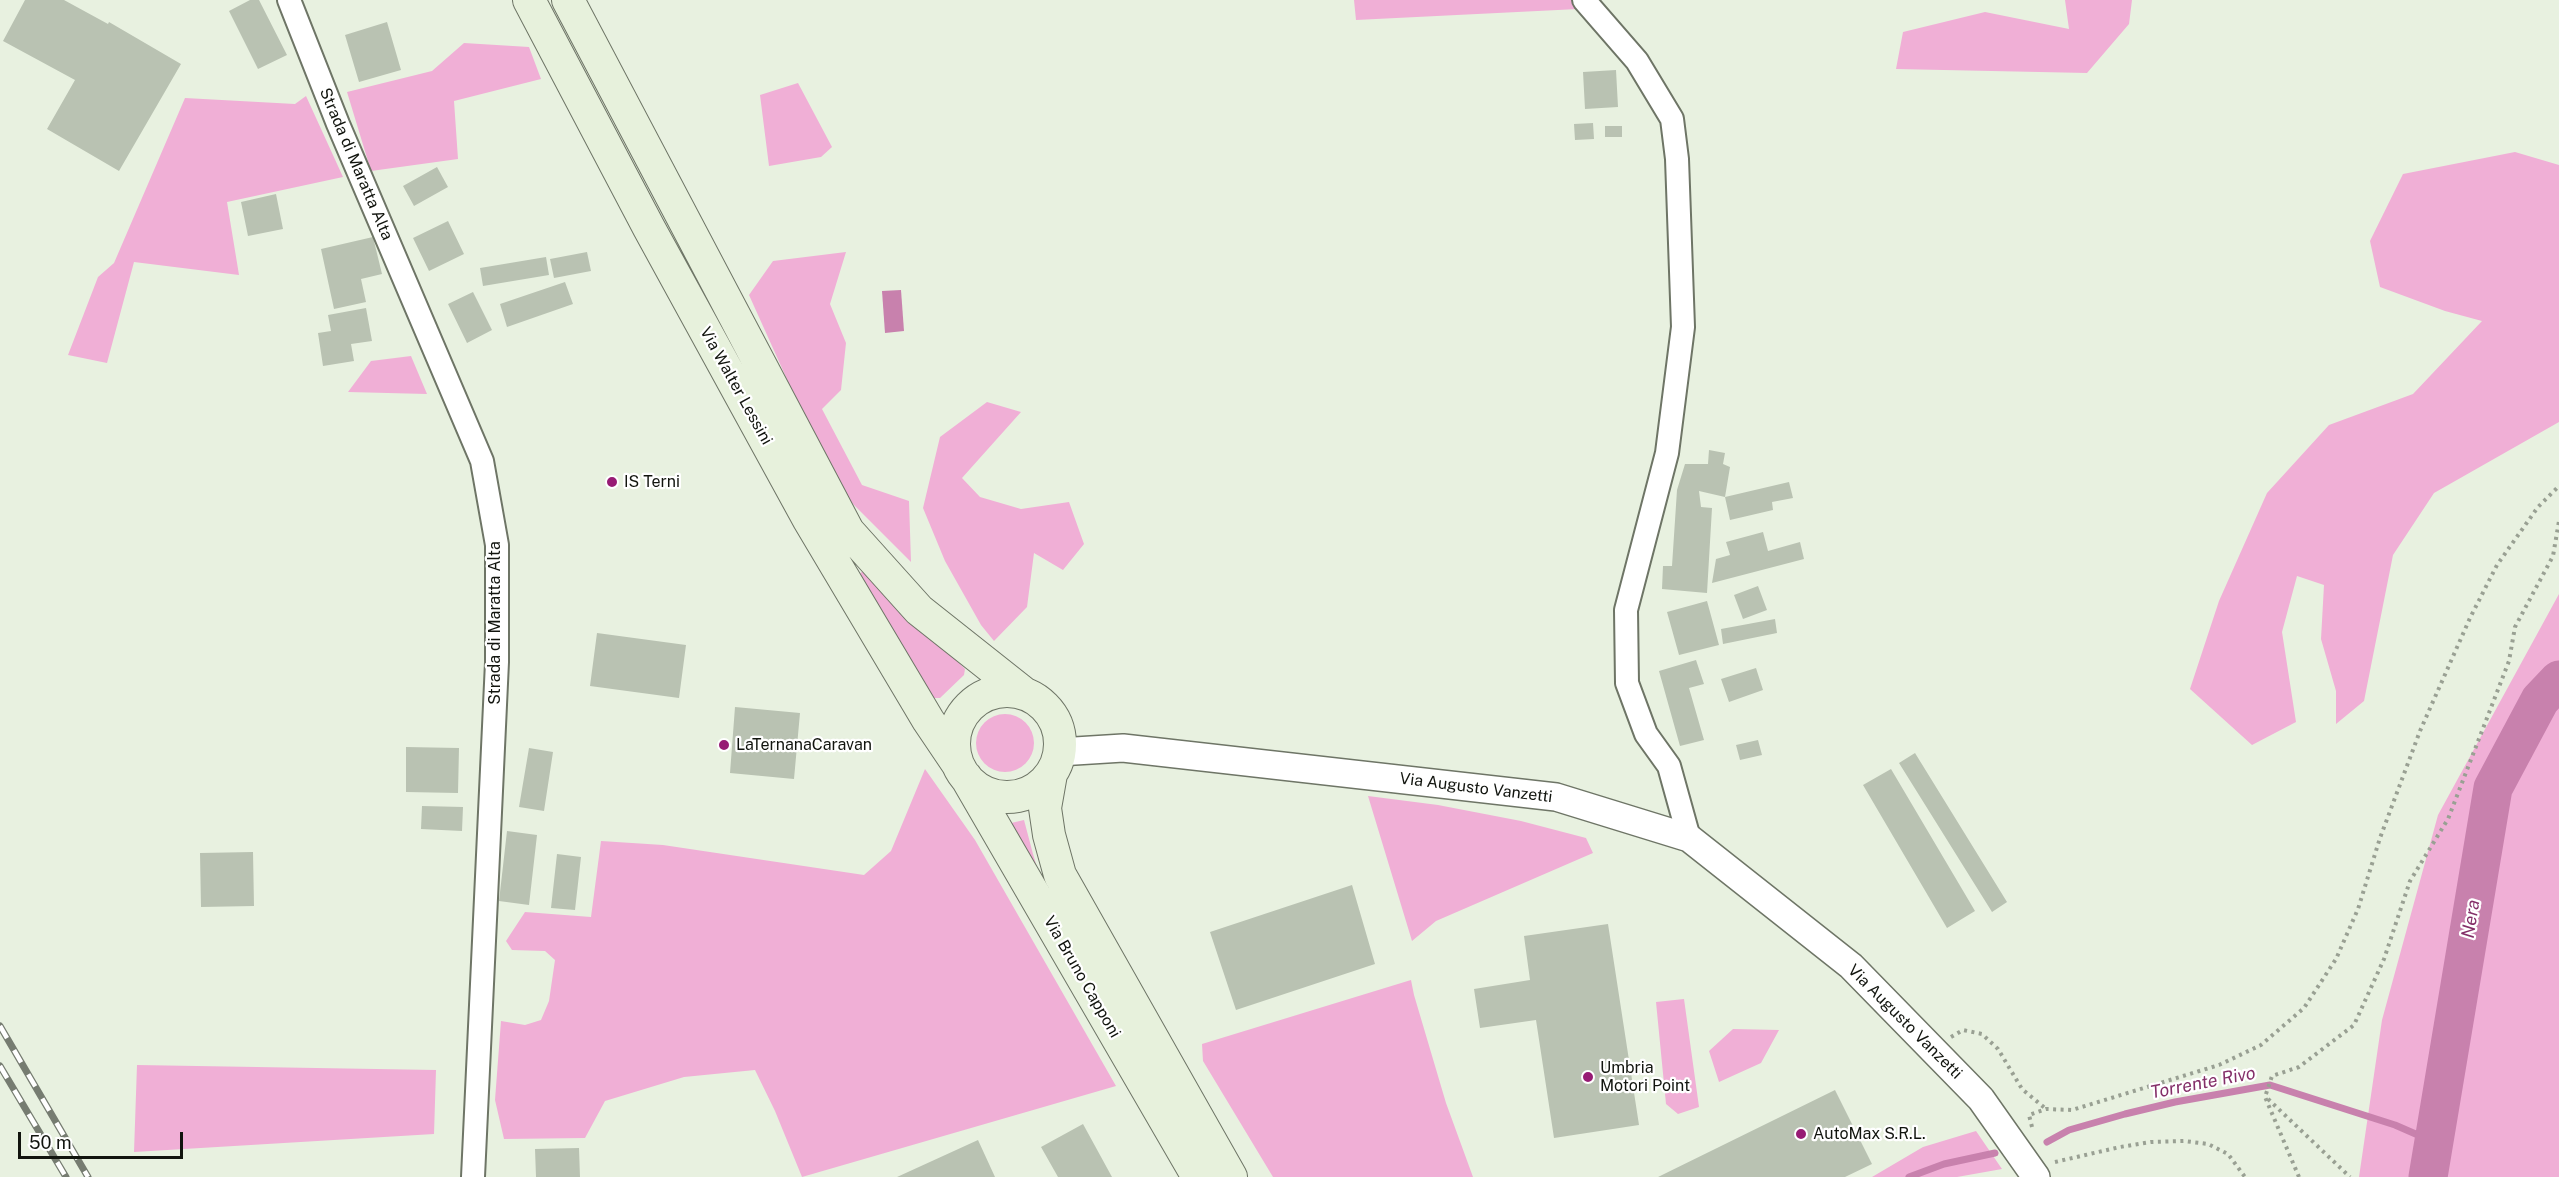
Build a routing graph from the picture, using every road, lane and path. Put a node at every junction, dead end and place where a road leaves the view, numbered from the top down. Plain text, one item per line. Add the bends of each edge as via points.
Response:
1 (289, 0) edge
2 (529, 0) edge
3 (568, 0) edge
4 (1584, 0) edge
5 (2559, 486) edge
6 (2559, 521) edge
7 (1025, 694) junction
8 (1055, 763) junction
9 (961, 770) junction
10 (1689, 838) junction
11 (1949, 1038) dead end
12 (2265, 1097) junction
13 (2046, 1109) junction
14 (2032, 1129) dead end
15 (2043, 1167) edge
16 (473, 1177) edge
17 (1198, 1177) edge
18 (1231, 1177) edge
19 (2245, 1177) edge
20 (2299, 1177) edge
21 (2350, 1177) edge

1 - 16 street, Strada di Maratta Alta via 482,461 497,545 497,662
2 - 9 main road, Via Walter Lessini via 809,520
3 - 7 main road, Via Walter Lessini via 848,531 919,610
4 - 10 street via 1636,61 1672,119 1683,327 1667,453 1626,610 1627,683 1646,734 1669,766
5 - 13 path via 2538,507 2498,565 2470,618 2420,731 2358,909 2336,959 2304,1008 2261,1046 2219,1065 2072,1110
6 - 12 path via 2553,556 2515,627 2509,661 2448,819 2410,881 2384,959 2354,1025 2299,1067 2272,1076
7 - 8 main road via 1052,717 1059,734
7 - 9 main road via 991,694 975,701 963,713 954,746
8 - 9 main road via 1040,786 1009,797 985,792
8 - 10 street, Via Augusto Vanzetti via 1123,748 1556,797
8 - 18 main road, Via Bruno Capponi via 1045,808 1060,875
9 - 17 main road, Via Bruno Capponi
10 - 15 street, Via Augusto Vanzetti via 1851,966
11 - 13 path via 1963,1030 1982,1034 1998,1049 2022,1089
12 - 20 path
12 - 21 path
13 - 14 path via 2030,1115
15 - 19 path via 2120,1147 2184,1141 2208,1144 2228,1154

